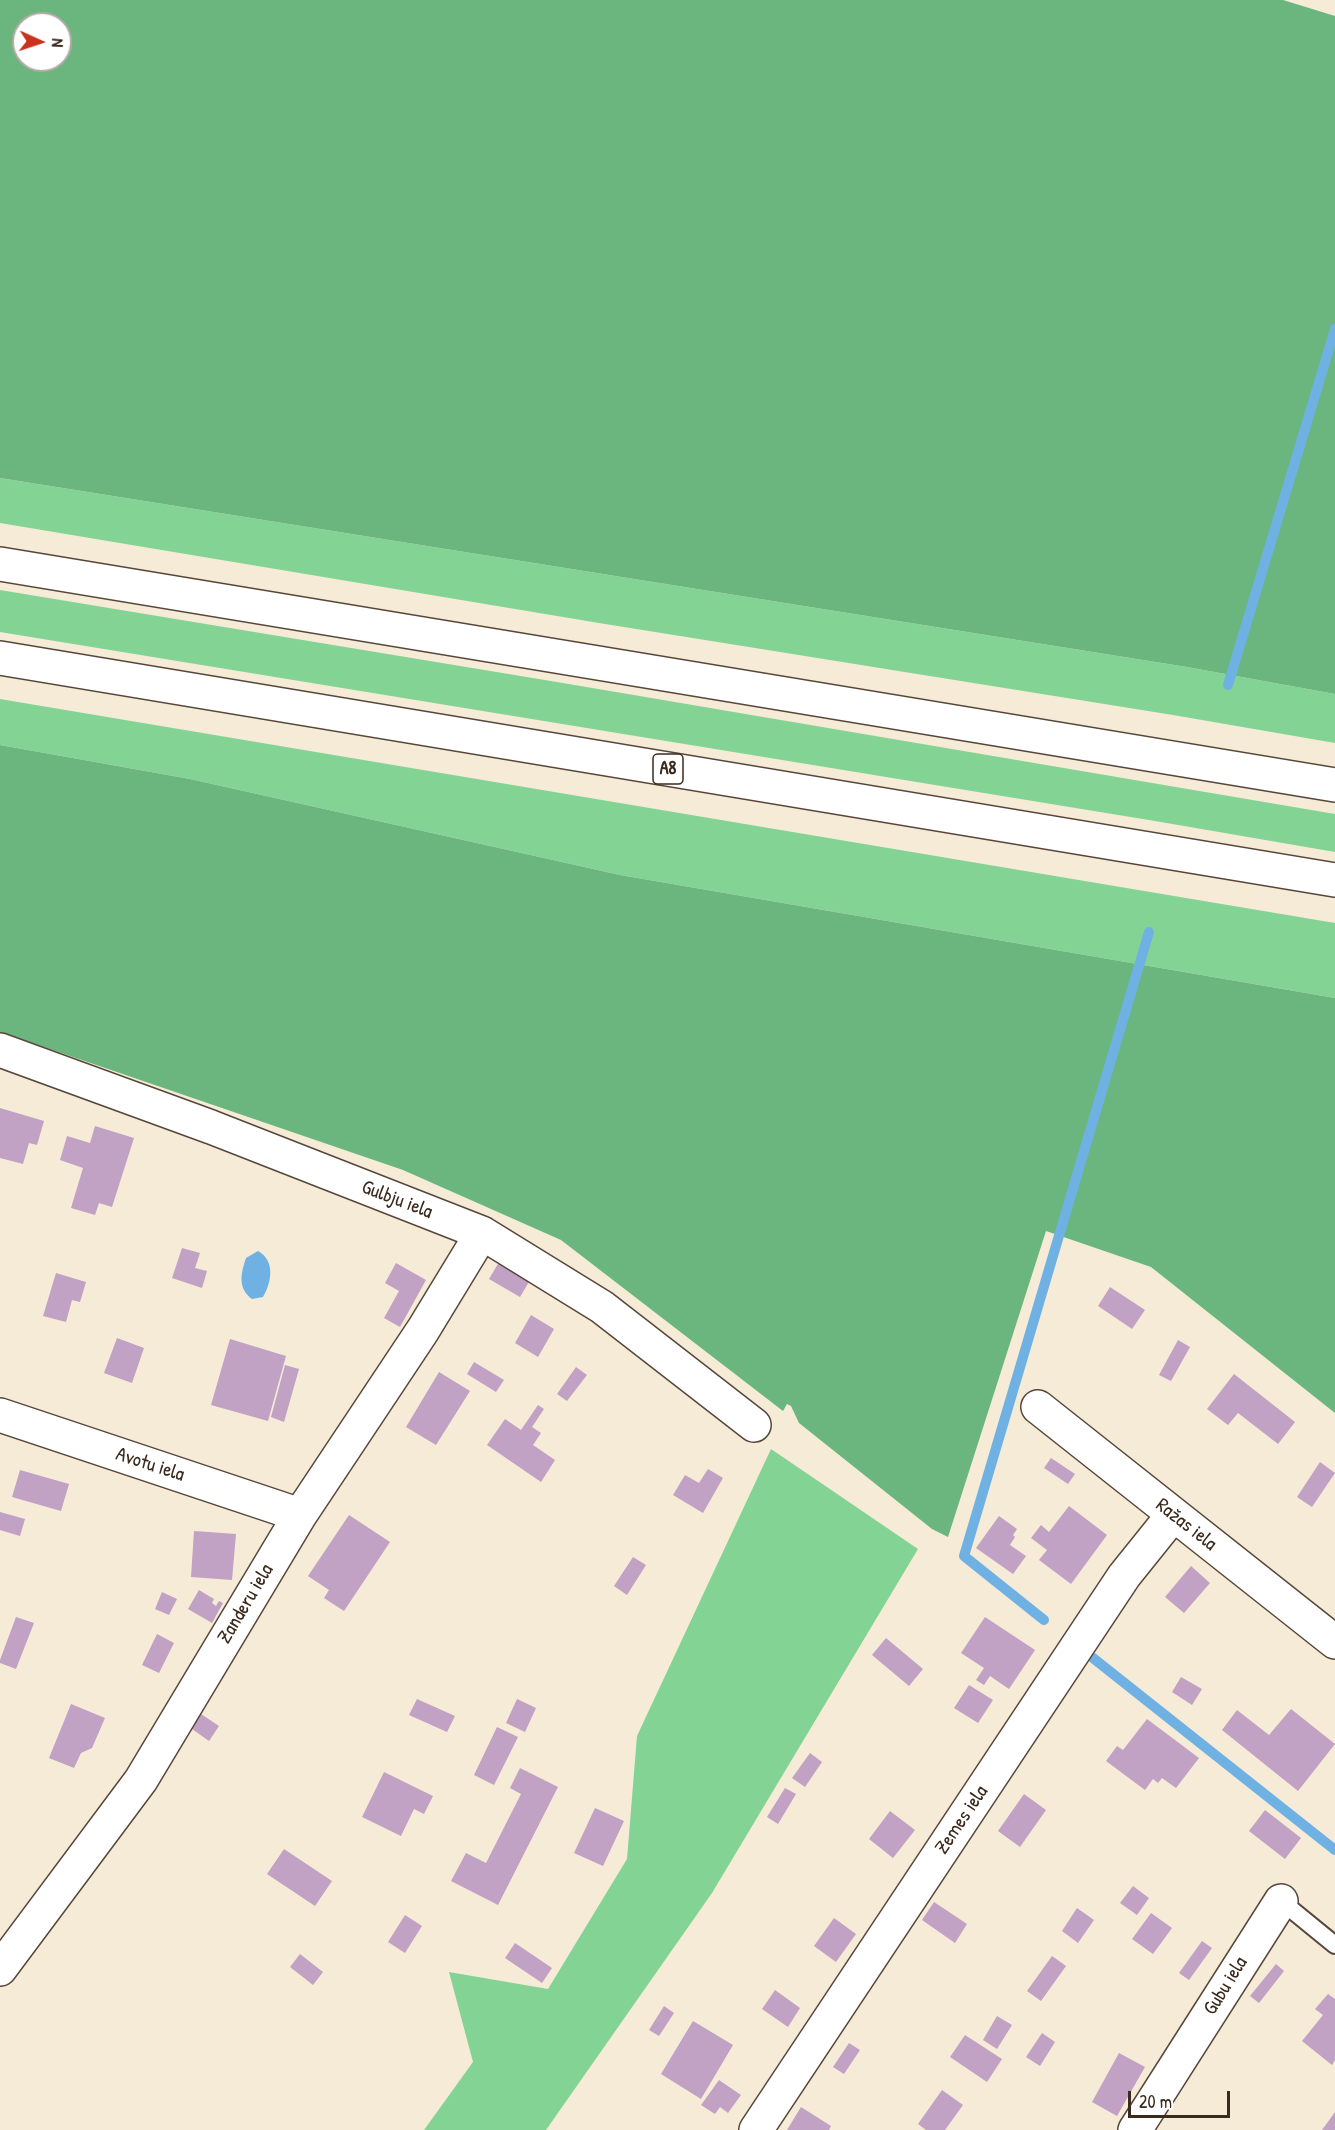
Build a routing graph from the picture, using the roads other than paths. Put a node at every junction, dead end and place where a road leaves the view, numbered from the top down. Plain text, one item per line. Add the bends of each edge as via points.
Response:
1 (0, 564) edge
2 (0, 658) edge
3 (1335, 785) edge
4 (1335, 880) edge
5 (0, 1050) edge
6 (482, 1233) junction
7 (1038, 1407) dead end
8 (0, 1415) edge
9 (754, 1425) dead end
10 (300, 1515) junction
11 (1173, 1515) junction
12 (1335, 1642) edge
13 (1281, 1901) joint
14 (1335, 1945) edge
15 (0, 1969) edge
16 (756, 2130) edge
17 (1135, 2130) edge

1 - 3 main road
2 - 4 main road, A8
5 - 6 main road, Gulbju iela
6 - 9 main road, Gulbju iela via 602,1307
6 - 10 main road, Zanderu iela via 423,1330
7 - 11 main road, Ražas iela
8 - 10 main road, Avotu iela
10 - 15 main road, Zanderu iela via 141,1780
11 - 12 main road, Ražas iela
11 - 16 main road, Zemes iela via 1117,1586
13 - 14 lane, Gubu iela
13 - 17 main road, Gubu iela

